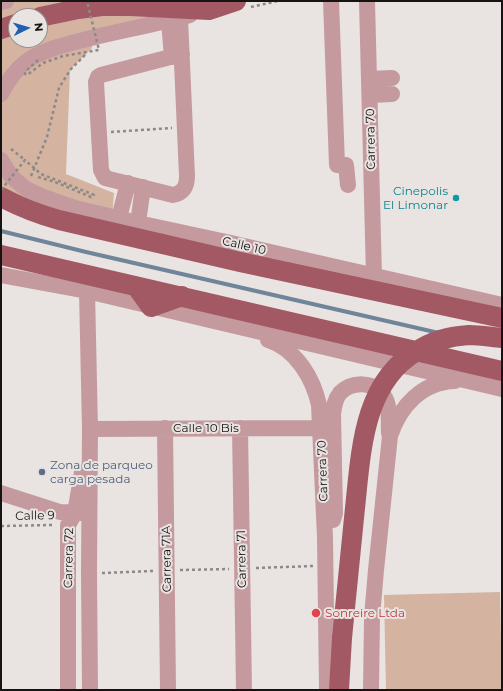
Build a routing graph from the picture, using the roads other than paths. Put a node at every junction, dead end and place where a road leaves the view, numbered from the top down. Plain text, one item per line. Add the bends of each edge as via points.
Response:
1 (6, 1) edge
2 (236, 1) edge
3 (331, 1) edge
4 (367, 1) edge
5 (1, 2) edge
6 (82, 5) edge
7 (209, 10) junction
8 (48, 15) edge
9 (174, 19) junction
10 (177, 56) junction
11 (392, 86) dead end
12 (369, 87) junction
13 (1, 94) edge
14 (1, 160) edge
15 (348, 185) dead end
16 (135, 186) junction
17 (11, 199) edge
18 (62, 212) junction
19 (119, 218) junction
20 (138, 223) junction
21 (231, 243) junction
22 (1, 255) edge
23 (214, 255) junction
24 (240, 262) junction
25 (1, 275) edge
26 (374, 277) junction
27 (136, 286) junction
28 (87, 291) junction
29 (182, 296) junction
30 (502, 305) edge
31 (151, 307) junction
32 (502, 318) edge
33 (205, 320) junction
34 (502, 338) edge
35 (502, 371) edge
36 (475, 383) junction
37 (502, 389) edge
38 (165, 428) junction
39 (240, 428) junction
40 (321, 428) junction
41 (90, 429) junction
42 (389, 449) junction
43 (1, 493) edge
44 (78, 517) junction
45 (325, 538) junction
46 (68, 690) edge
47 (90, 690) edge
48 (168, 690) edge
49 (244, 690) edge
50 (327, 690) edge
51 (339, 690) edge
52 (370, 690) edge

1 - 5 street
2 - 7 main road
3 - 15 street via 336,165 346,164
4 - 12 street, Carrera 70
6 - 7 main road
6 - 8 main road
7 - 9 street
9 - 10 street
9 - 13 street via 46,51 29,59 14,72
10 - 16 street via 185,127 186,186 177,195
10 - 16 street via 101,75 96,82 103,176
11 - 12 street
12 - 26 street, Carrera 70
14 - 17 street, Calle 10 via 11,176
16 - 19 street
16 - 20 street
17 - 18 main road, Calle 10 via 35,213
18 - 19 street, Calle 10
18 - 23 main road, Calle 10
19 - 20 street, Calle 10
20 - 21 street, Calle 10
21 - 23 main road
21 - 24 main road
21 - 26 street, Calle 10
22 - 27 main road
23 - 24 main road, Calle 10
24 - 32 main road, Calle 10
25 - 28 street
26 - 30 street, Calle 10
27 - 29 main road
27 - 31 main road
28 - 31 street
28 - 41 street, Carrera 72
29 - 31 main road
29 - 35 main road
31 - 33 street
33 - 36 street
33 - 40 street, Carrera 70 via 276,343 296,358 314,387
34 - 51 main road, bridge via 468,335 438,340 423,347 406,356 393,370 374,400 362,446
36 - 37 street
36 - 42 street via 452,381 431,386 419,393 401,411 392,429
38 - 39 street, Calle 10 Bis
38 - 41 street, Calle 10 Bis
38 - 48 street, Carrera 71A
39 - 40 street, Calle 10 Bis
39 - 49 street, Carrera 71
40 - 45 street, Carrera 70
41 - 44 street, Carrera 72
42 - 45 street via 388,405 384,396 376,388 366,384 356,384 339,394 334,403 333,414 335,513
42 - 52 street via 372,617
43 - 44 street
44 - 46 street, Carrera 72
44 - 47 street, Carrera 72 via 89,574
45 - 50 street, Carrera 70

